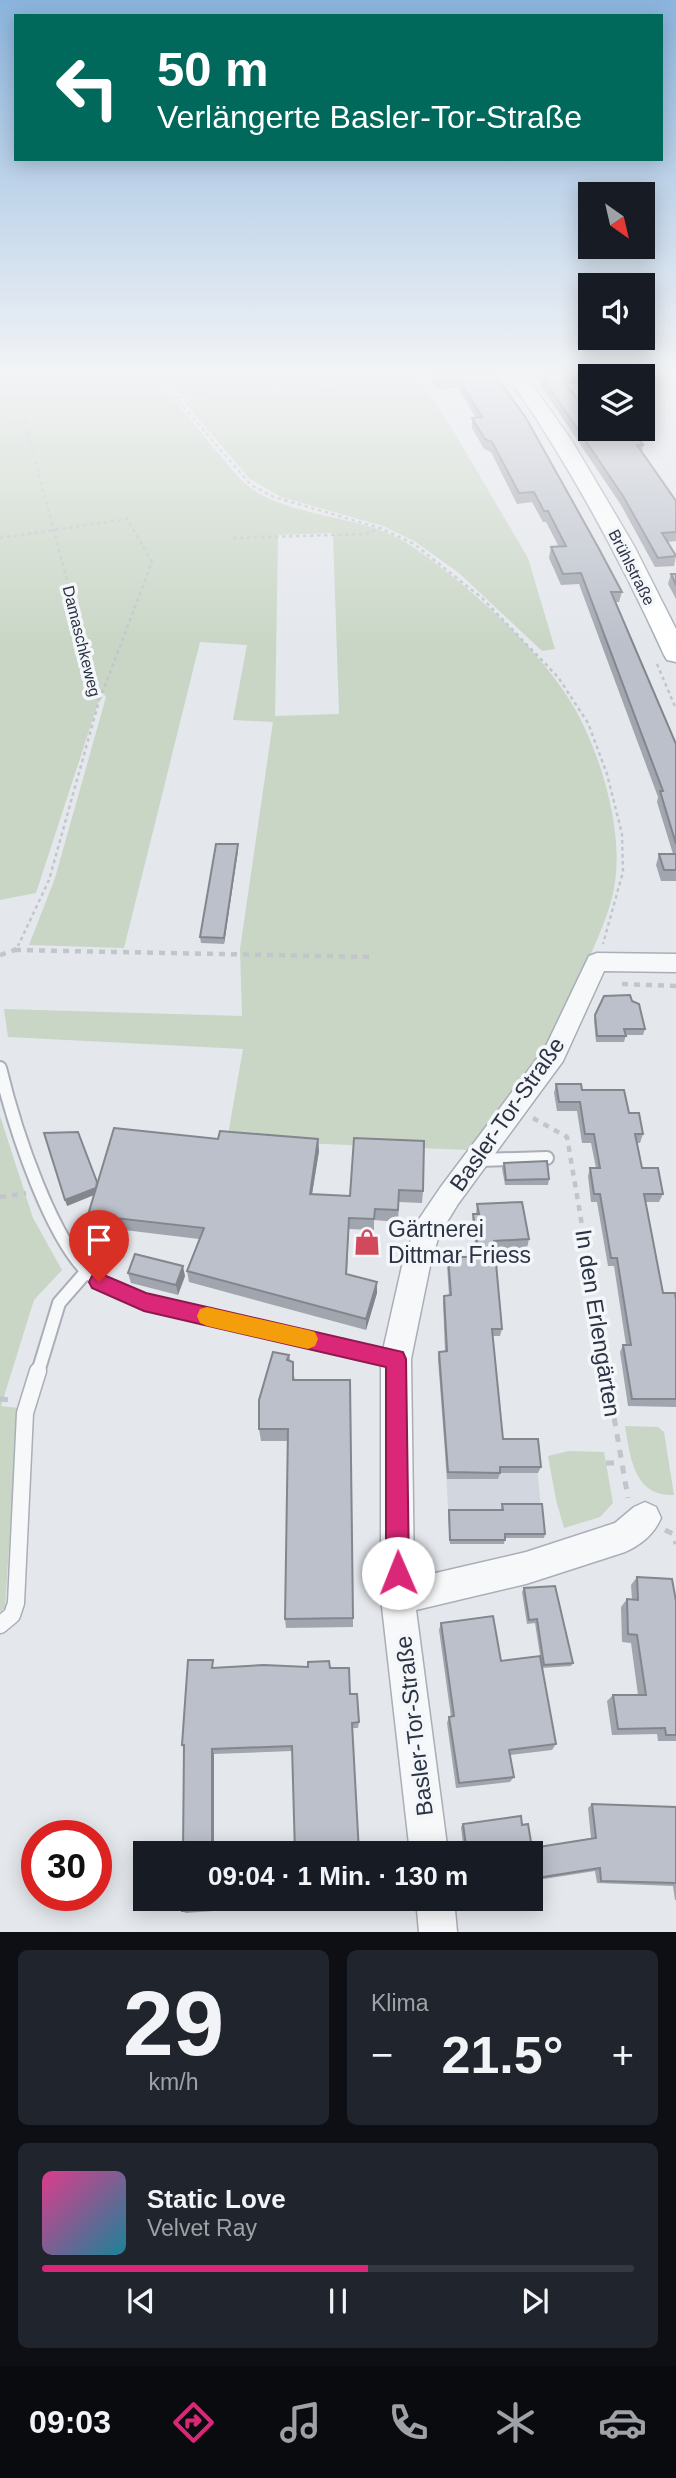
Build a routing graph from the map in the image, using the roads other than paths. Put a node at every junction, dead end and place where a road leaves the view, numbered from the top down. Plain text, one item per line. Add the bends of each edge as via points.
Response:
1 (575, 465) edge
2 (668, 622) edge
3 (676, 655) edge
4 (676, 963) edge
5 (0, 1068) edge
6 (547, 1158) edge
7 (477, 1160) junction
8 (86, 1272) junction
9 (396, 1359) junction
10 (645, 1518) road end
11 (398, 1598) junction
12 (0, 1625) edge
13 (428, 1841) edge
14 (436, 1911) edge
15 (438, 1932) edge

1 - 2 street, Brühlstraße
2 - 3 street, Brühlstraße
4 - 7 street, Basler-Tor-Straße via 592,972 554,1054
5 - 8 lane via 39,1189
6 - 7 lane
7 - 9 street, Basler-Tor-Straße via 427,1231
8 - 9 lane via 113,1290 144,1302
8 - 12 lane via 58,1303 25,1413 16,1603 12,1615
9 - 11 street, Basler-Tor-Straße
10 - 11 street via 614,1540 526,1568
11 - 13 street, Basler-Tor-Straße
14 - 15 street

